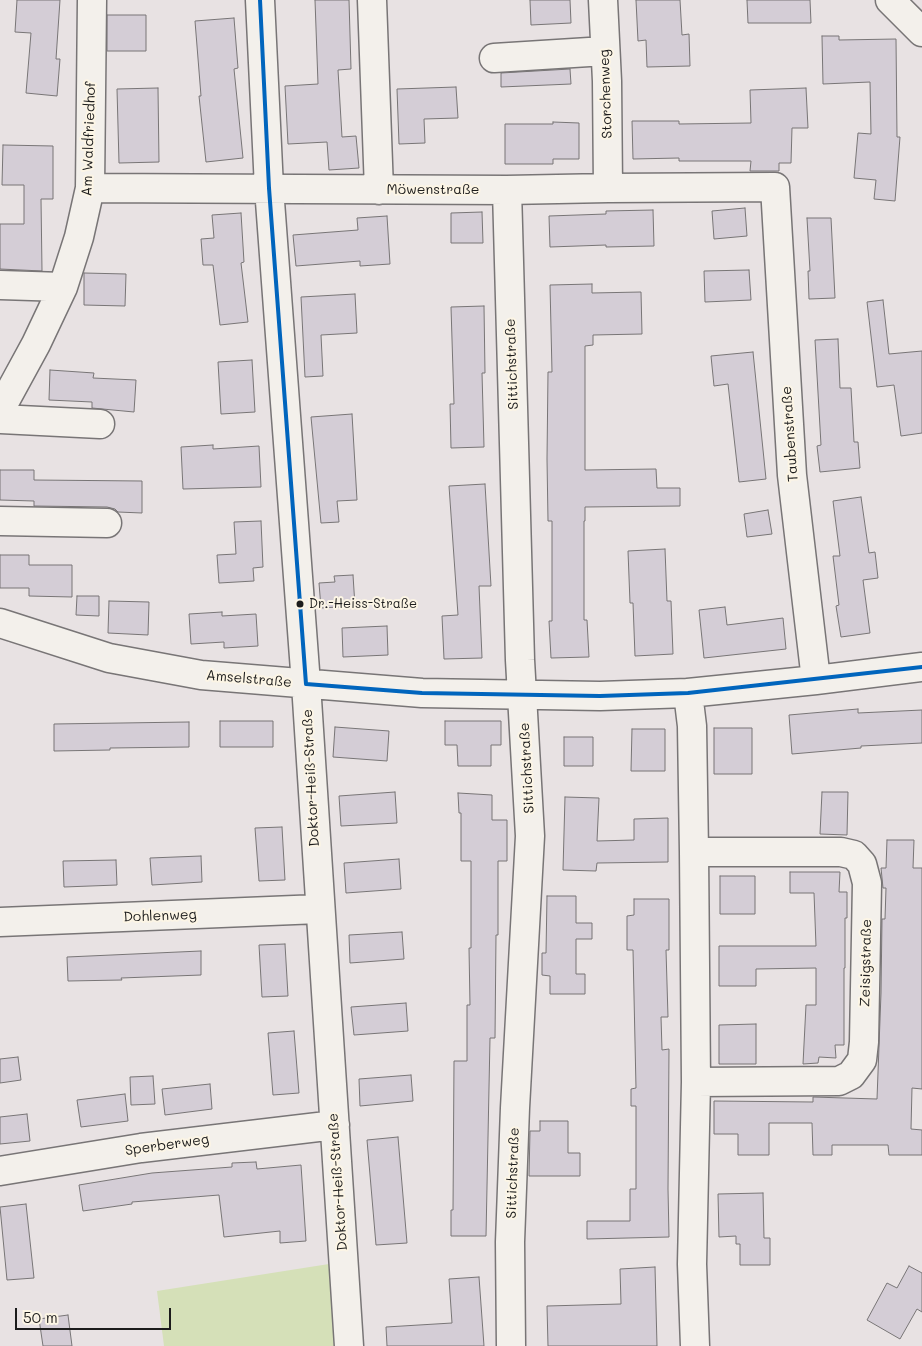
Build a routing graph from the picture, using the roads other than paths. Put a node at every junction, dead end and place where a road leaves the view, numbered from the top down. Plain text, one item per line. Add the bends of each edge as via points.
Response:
1 (92, 0) edge
2 (260, 0) edge
3 (372, 0) edge
4 (603, 0) edge
5 (890, 0) edge
6 (922, 32) edge
7 (605, 52) junction
8 (494, 58) dead end
9 (775, 187) joint
10 (90, 188) junction
11 (269, 188) junction
12 (608, 188) junction
13 (379, 190) junction
14 (508, 190) junction
15 (0, 285) edge
16 (63, 287) junction
17 (0, 410) edge
18 (0, 419) edge
19 (100, 424) dead end
20 (0, 521) edge
21 (107, 523) dead end
22 (0, 623) edge
23 (922, 666) edge
24 (816, 680) junction
25 (306, 684) junction
26 (688, 693) junction
27 (522, 696) junction
28 (694, 852) junction
29 (320, 909) junction
30 (0, 922) edge
31 (696, 1082) junction
32 (335, 1125) junction
33 (0, 1171) edge
34 (349, 1346) edge
35 (511, 1346) edge
36 (694, 1346) edge

1 - 10 street, Am Waldfriedhof
2 - 11 street, Doktor-Heiß-Straße
3 - 13 street
4 - 7 street, Storchenweg
5 - 6 street
7 - 8 street
7 - 12 street, Storchenweg
9 - 12 street, Möwenstraße
9 - 24 street, Taubenstraße via 792,475
10 - 11 street, Möwenstraße
10 - 16 street, Am Waldfriedhof
11 - 13 street, Möwenstraße
11 - 25 street, Doktor-Heiß-Straße
12 - 14 street, Möwenstraße
13 - 14 street, Möwenstraße
14 - 27 street, Sittichstraße
15 - 16 street
16 - 17 street, Am Waldfriedhof
18 - 19 street
20 - 21 street
22 - 25 street, Amselstraße via 109,658 201,675
23 - 24 street, Amselstraße
24 - 26 street, Amselstraße
25 - 27 street, Amselstraße via 422,694
25 - 29 street, Doktor-Heiß-Straße
26 - 27 street, Amselstraße
26 - 28 street via 692,726
27 - 35 street, Sittichstraße via 530,836 514,1127
28 - 31 street
28 - 31 street, Zeisigstraße via 841,852 854,856 862,864 867,883 864,1042 862,1060 851,1075 839,1081
29 - 30 street, Dohlenweg
29 - 32 street, Doktor-Heiß-Straße
31 - 36 street via 692,1264
32 - 33 street, Sperberweg via 141,1148
32 - 34 street, Doktor-Heiß-Straße

